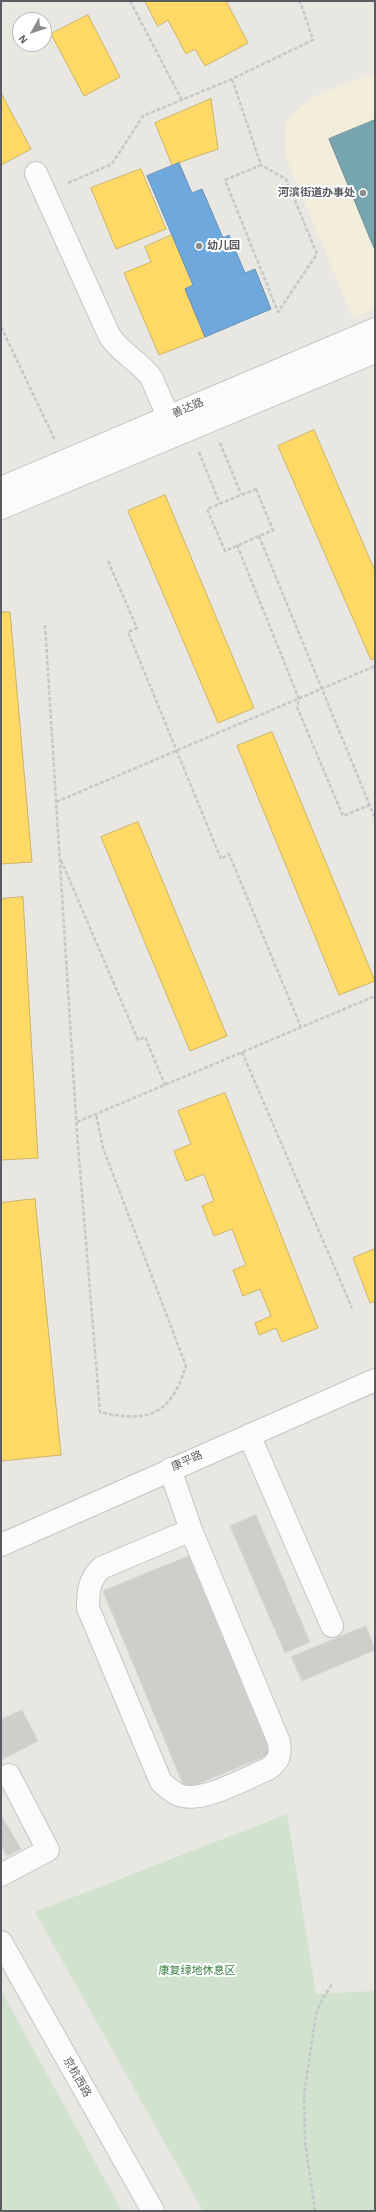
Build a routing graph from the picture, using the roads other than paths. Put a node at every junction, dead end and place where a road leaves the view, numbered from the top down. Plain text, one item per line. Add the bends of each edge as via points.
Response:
1 (36, 173) dead end
2 (375, 329) edge
3 (375, 352) edge
4 (178, 427) junction
5 (1, 488) edge
6 (1, 508) edge
7 (375, 1380) edge
8 (249, 1434) junction
9 (170, 1469) junction
10 (191, 1530) junction
11 (1, 1545) edge
12 (332, 1626) dead end
13 (9, 1775) dead end
14 (1, 1875) edge
15 (1, 1942) edge
16 (153, 2211) edge

1 - 4 street via 109,336 115,345 147,371
2 - 4 street, 善达路
3 - 4 street, 善达路 via 211,420
4 - 5 street, 善达路 via 65,461
4 - 6 street, 善达路
7 - 8 street, 康平路
8 - 9 street, 康平路
8 - 12 street
9 - 10 street
9 - 11 street, 康平路
10 - 10 street via 101,1568 92,1576 88,1608 161,1782 180,1796 191,1797 204,1796 268,1769 277,1762 280,1754 279,1742
13 - 14 street via 48,1850
15 - 16 street, 京杭西路

